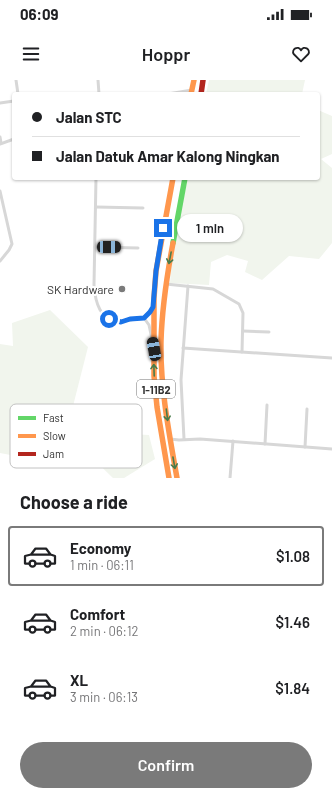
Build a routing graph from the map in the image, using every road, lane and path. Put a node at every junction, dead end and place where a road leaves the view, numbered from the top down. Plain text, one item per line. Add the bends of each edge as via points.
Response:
1 (16, 80) edge
2 (98, 80) edge
3 (194, 80) edge
4 (204, 80) edge
5 (18, 92) edge
6 (99, 92) edge
7 (191, 92) edge
8 (201, 92) edge
9 (12, 100) edge
10 (0, 103) edge
11 (0, 137) edge
12 (12, 140) edge
13 (0, 144) edge
14 (96, 180) edge
15 (173, 180) edge
16 (185, 180) edge
17 (0, 191) edge
18 (168, 200) junction
19 (181, 203) junction
20 (96, 207) junction
21 (143, 208) dead end
22 (95, 247) junction
23 (138, 248) dead end
24 (0, 261) edge
25 (165, 284) junction
26 (188, 286) junction
27 (154, 298) junction
28 (144, 318) junction
29 (243, 331) junction
30 (269, 332) dead end
31 (183, 348) junction
32 (154, 349) junction
33 (242, 352) junction
34 (332, 358) edge
35 (267, 405) dead end
36 (307, 408) dead end
37 (170, 439) junction
38 (184, 439) junction
39 (179, 440) junction
40 (233, 441) junction
41 (265, 444) junction
42 (305, 447) junction
43 (172, 448) junction
44 (332, 449) edge
45 (169, 478) edge
46 (177, 478) edge
47 (230, 478) edge

1 - 5 street
2 - 6 street
3 - 7 highway
4 - 8 highway
9 - 10 street
11 - 13 street
12 - 13 street
14 - 20 street
15 - 18 highway, 1-11B2
16 - 19 highway
17 - 24 street via 12,244
18 - 19 highway via 168,230 174,226
18 - 27 highway, 1-11B2
19 -> 25 highway
20 - 21 street
20 - 22 street
22 - 23 street
22 - 28 street via 95,296 102,314 116,322
25 - 26 street
25 -> 37 highway via 161,327 162,373
26 - 29 street via 213,289 239,304 243,313
26 - 31 street
27 - 28 street via 153,307
27 - 32 highway, 1-11B2
28 - 32 street via 149,325
29 - 30 street
29 - 33 street
31 - 33 street
31 - 38 street via 181,380
45 -> 32 highway, 1-11B2 via 158,407
33 - 34 street
35 - 41 street
36 - 42 street
37 - 39 street
37 - 43 highway
38 - 39 street
38 - 40 street
39 - 43 street
40 - 41 street
40 - 47 street
41 - 42 street
42 - 44 street
43 -> 46 highway

